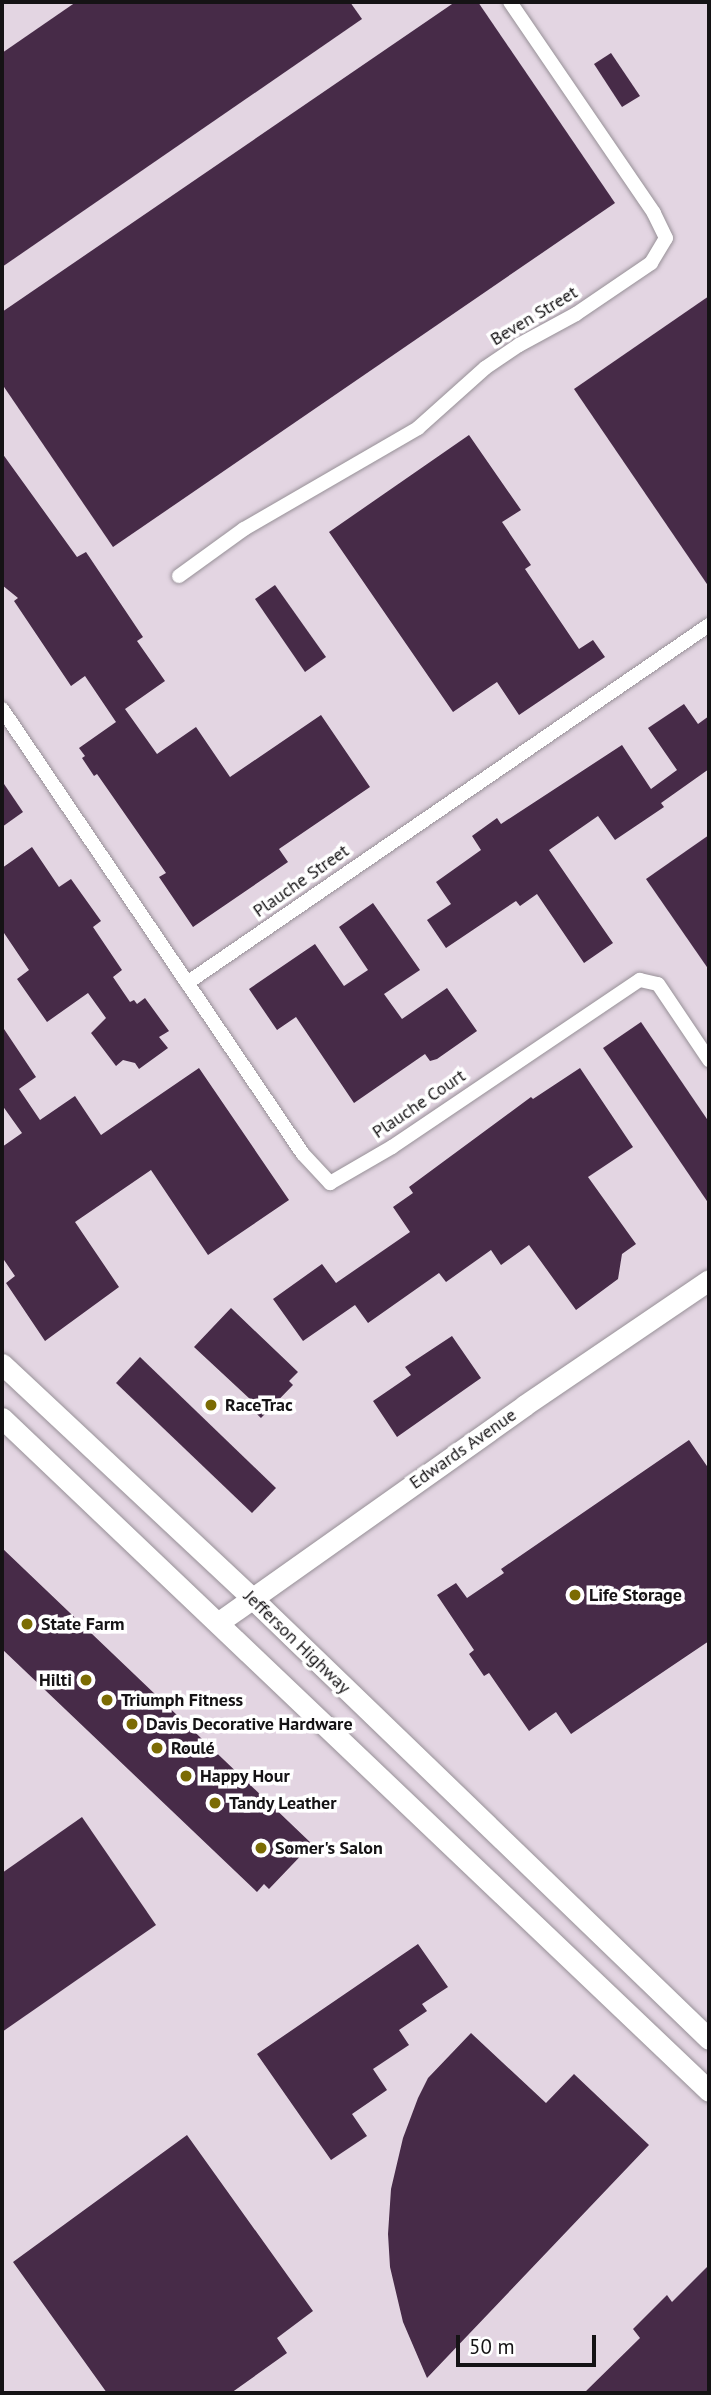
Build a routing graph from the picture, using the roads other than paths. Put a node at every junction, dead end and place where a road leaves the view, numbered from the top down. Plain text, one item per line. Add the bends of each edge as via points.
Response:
1 (510, 2) edge
2 (179, 576) dead end
3 (709, 625) edge
4 (2, 709) edge
5 (187, 983) junction
6 (709, 1060) edge
7 (709, 1280) edge
8 (2, 1364) edge
9 (2, 1418) edge
10 (251, 1598) junction
11 (219, 1622) junction
12 (709, 2039) edge
13 (709, 2091) edge

1 - 2 street, Beven Street via 654,213 666,238 651,263 485,368 418,428 244,529
3 - 5 street, Plauche Street
4 - 5 street
5 - 6 street, Plauche Court via 303,1154 330,1183 392,1147 640,979 658,984
7 - 10 main road, Edwards Avenue
8 - 10 main road, Jefferson Highway
9 - 11 main road
10 - 11 main road, Edwards Avenue
10 - 12 main road, Jefferson Highway
11 - 13 main road

